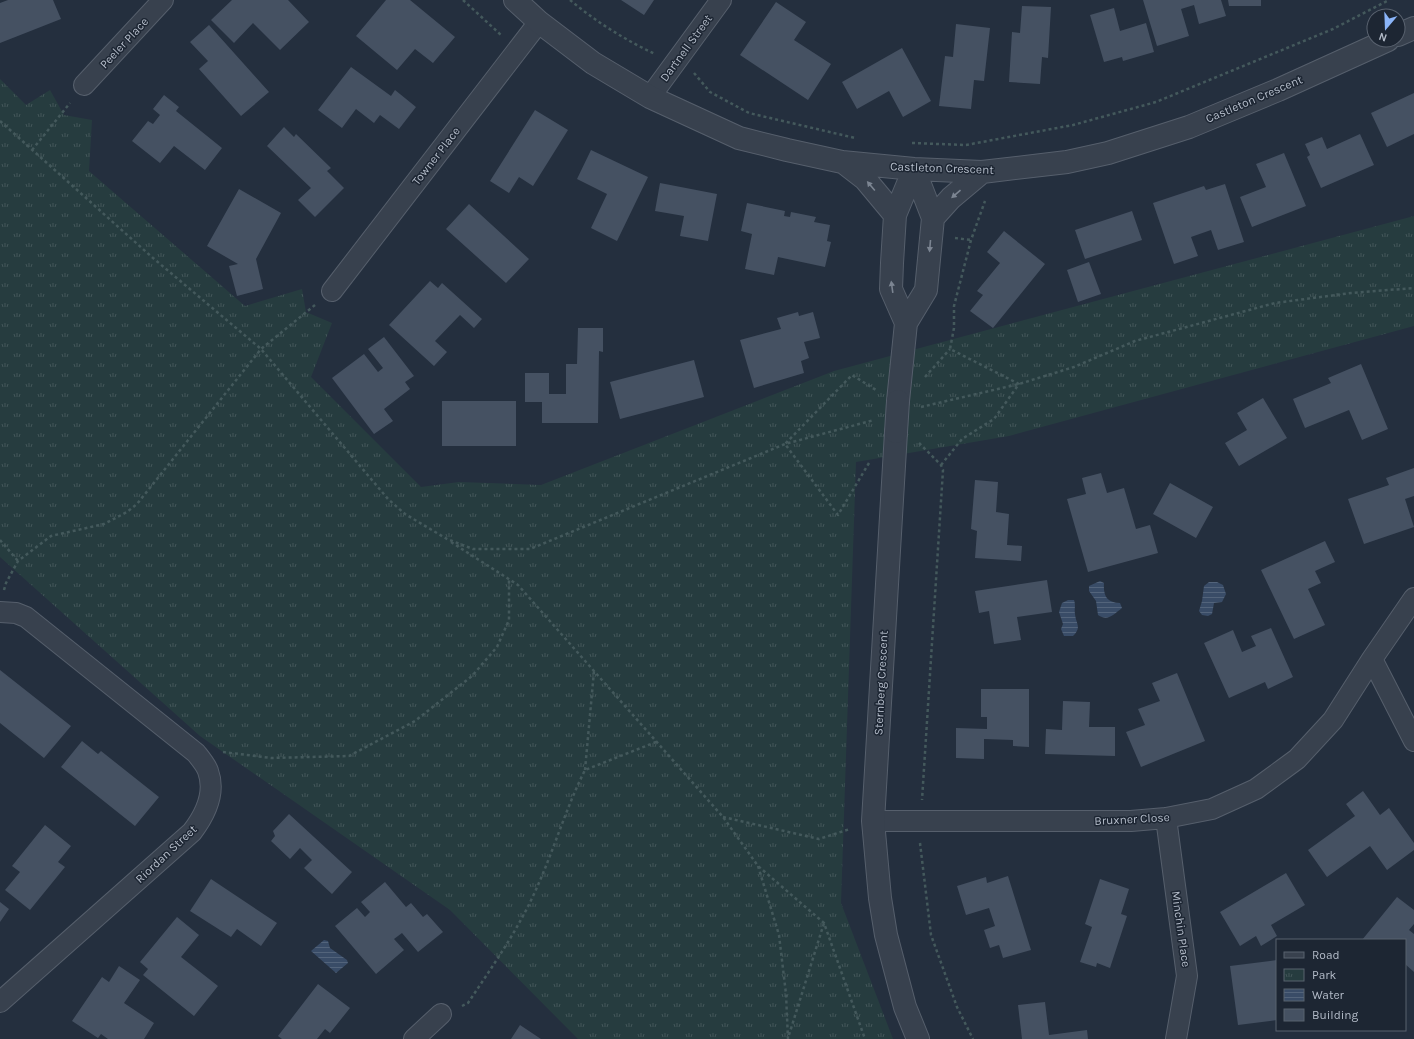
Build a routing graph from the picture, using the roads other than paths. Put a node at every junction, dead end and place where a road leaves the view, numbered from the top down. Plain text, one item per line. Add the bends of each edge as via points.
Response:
1 (163, 0) edge
2 (515, 0) edge
3 (721, 0) edge
4 (539, 22) junction
5 (1370, 48) edge
6 (84, 85) road end
7 (650, 97) junction
8 (842, 162) junction
9 (914, 169) junction
10 (985, 172) junction
11 (895, 215) junction
12 (933, 218) junction
13 (332, 291) road end
14 (906, 323) junction
15 (1414, 598) edge
16 (1, 604) edge
17 (1372, 659) junction
18 (1414, 741) edge
19 (1166, 818) junction
20 (873, 821) junction
21 (0, 1002) edge
22 (442, 1014) road end
23 (414, 1039) edge
24 (918, 1039) edge
25 (1176, 1039) edge

1 - 6 street, Peeler Place
2 - 4 street, Castleton Crescent
3 - 7 street, Dartnell Street
4 - 7 street, Castleton Crescent via 593,63
4 - 13 street, Towner Place
5 - 10 street, Castleton Crescent via 1278,90 1181,129 1108,153 1067,162
7 - 8 street, Castleton Crescent via 739,138
8 - 9 street, Castleton Crescent
11 -> 8 street via 865,178
9 - 10 street, Castleton Crescent
9 - 11 street, Sternberg Crescent
9 - 12 street, Sternberg Crescent
10 -> 12 street via 951,198
14 -> 11 street, Sternberg Crescent via 892,289
12 -> 14 street, Sternberg Crescent via 926,290
14 - 20 street, Sternberg Crescent, bridge via 898,401
15 - 17 street, Bruxner Close
16 - 21 street, Riordan Street via 26,617 196,753 208,771 211,787 209,803 192,832
17 - 18 street
17 - 19 street, Bruxner Close via 1333,720 1297,758 1245,794 1212,809
19 - 20 street, Bruxner Close via 1131,821
19 - 25 street, Minchin Place via 1187,976
20 - 24 street, Sternberg Crescent via 886,935 905,1008
22 - 23 street

